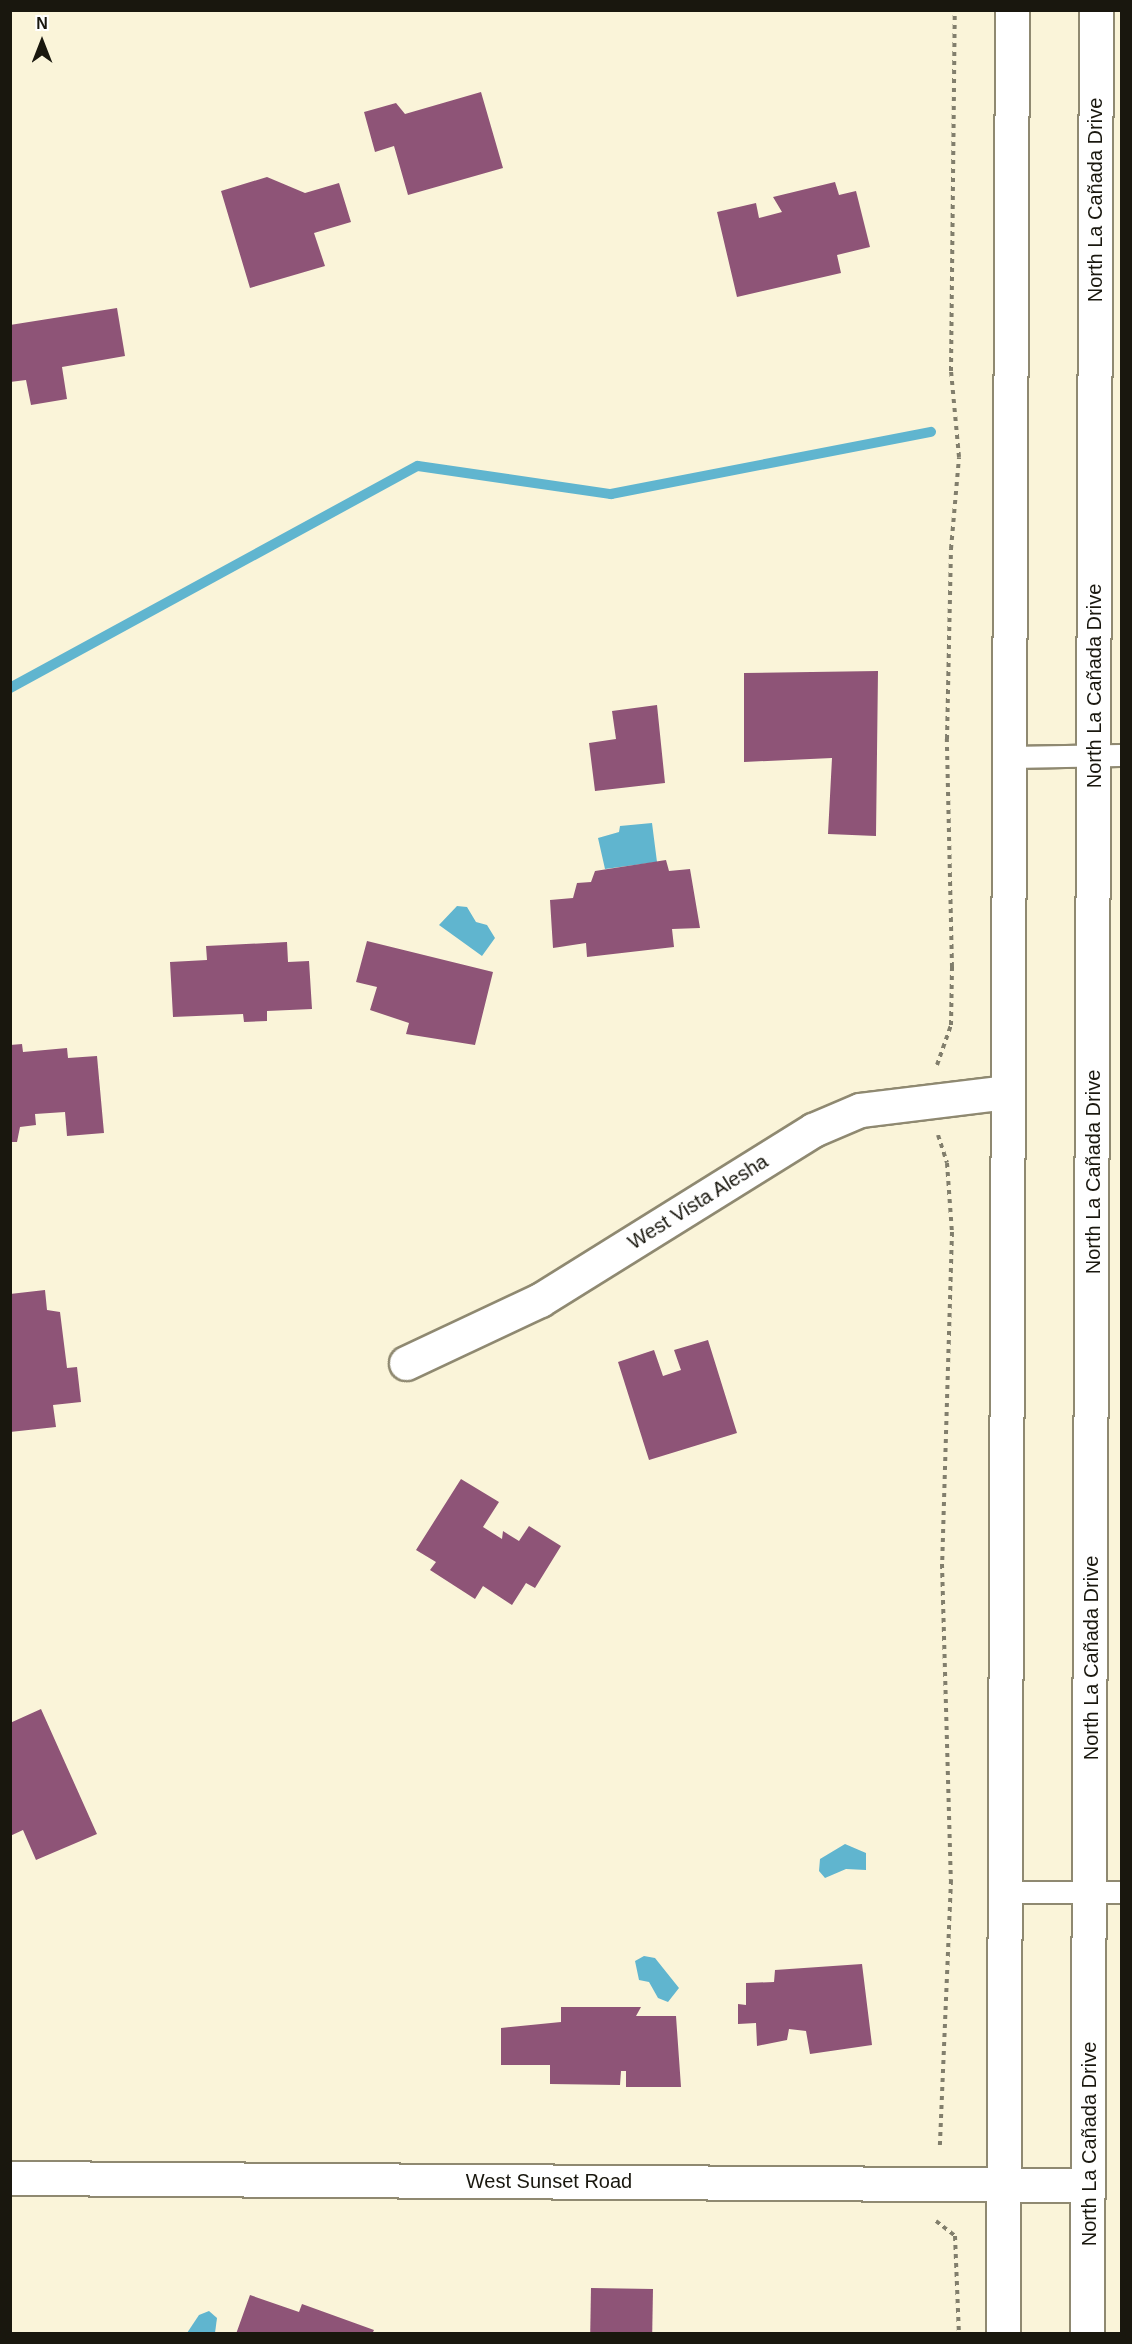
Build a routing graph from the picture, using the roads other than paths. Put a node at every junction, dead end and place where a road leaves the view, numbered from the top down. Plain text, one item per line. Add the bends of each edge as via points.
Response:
1 (1012, 10) edge
2 (1096, 10) edge
3 (1108, 755) edge
4 (1008, 757) junction
5 (1006, 1092) junction
6 (406, 1363) dead end
7 (1006, 1892) junction
8 (1106, 1892) edge
9 (10, 2178) edge
10 (1003, 2183) junction
11 (1088, 2185) junction
12 (1003, 2334) edge
13 (1087, 2334) edge

1 - 4 main road
2 - 3 main road, North La Cañada Drive
3 - 4 lane
3 - 8 main road, North La Cañada Drive
4 - 5 main road
5 - 6 main road, West Vista Alesha via 860,1110 822,1126 540,1300
5 - 7 main road
7 - 8 lane
7 - 10 main road
8 - 11 main road, North La Cañada Drive
9 - 10 main road, West Sunset Road
10 - 11 main road, West Sunset Road
10 - 12 main road
11 - 13 main road, North La Cañada Drive

